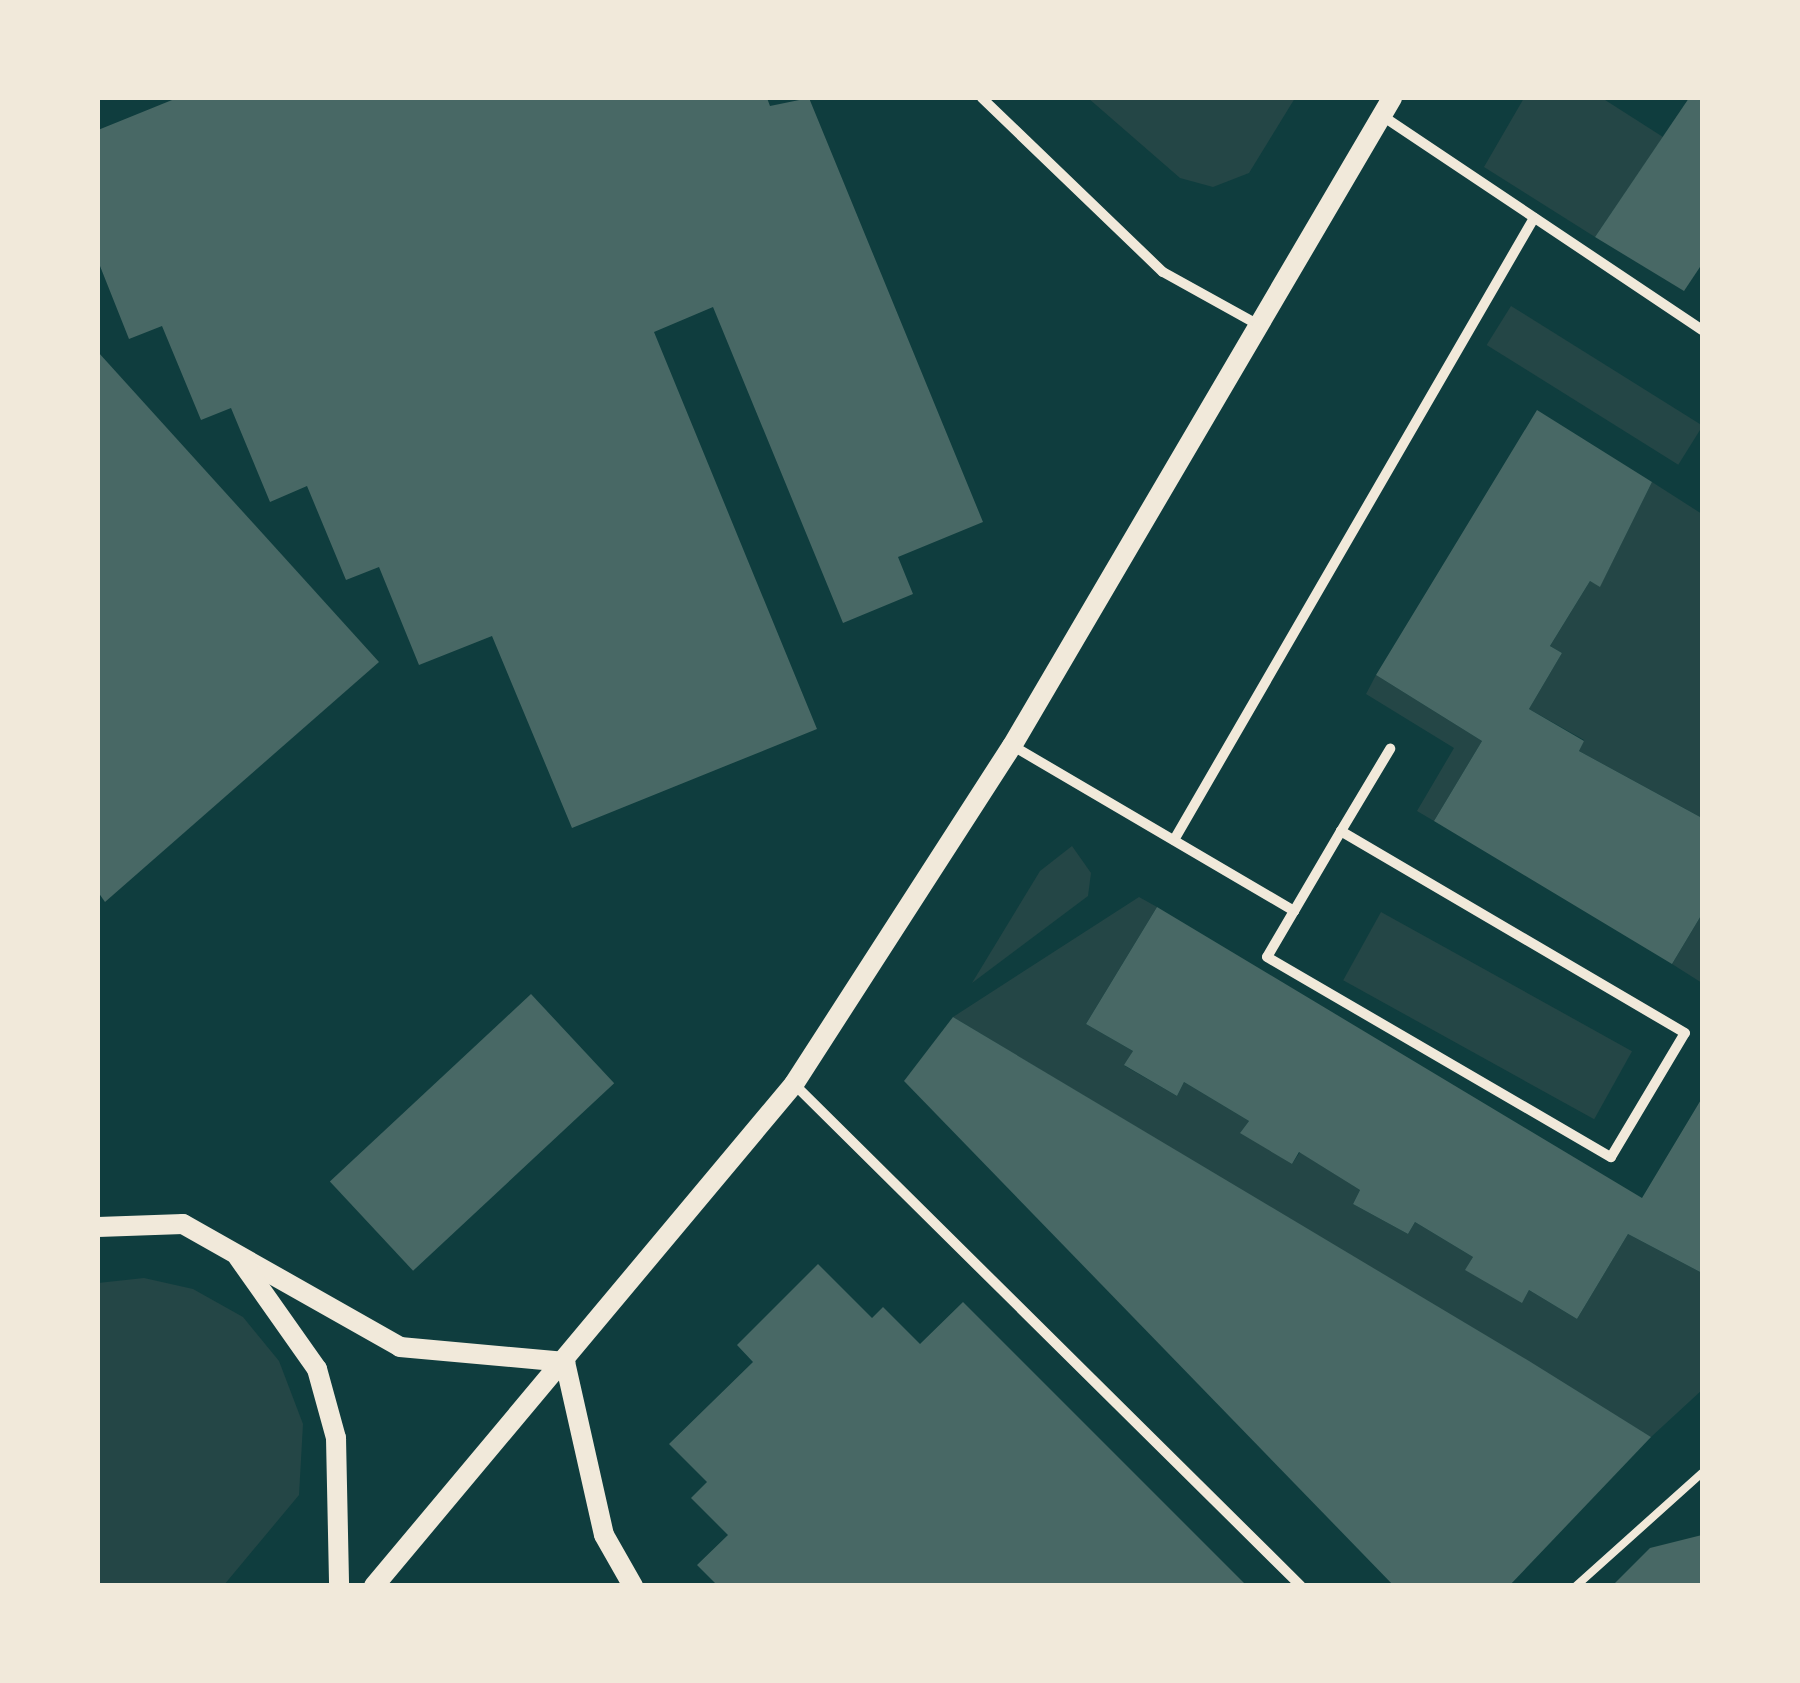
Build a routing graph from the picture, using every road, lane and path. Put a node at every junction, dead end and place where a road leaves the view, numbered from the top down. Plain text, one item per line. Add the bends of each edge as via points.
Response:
1 (982, 98) edge
2 (1386, 106) edge
3 (1534, 218) junction
4 (1257, 324) junction
5 (1702, 330) edge
6 (1012, 746) junction
7 (1390, 749) dead end
8 (1341, 831) junction
9 (1174, 840) junction
10 (1294, 912) junction
11 (794, 1084) junction
12 (98, 1227) edge
13 (227, 1244) junction
14 (565, 1362) junction
15 (1702, 1473) edge
16 (339, 1586) edge
17 (374, 1586) edge
18 (633, 1586) edge
19 (1301, 1586) edge
20 (1576, 1586) edge

1 - 4 street via 1163,272
2 - 3 street
2 - 4 main road
3 - 5 street
3 - 9 street
4 - 6 main road
6 - 9 street
6 - 11 main road
7 - 8 street
8 - 10 street
8 - 10 street via 1685,1033 1611,1158 1267,957
9 - 10 street
11 - 14 main road
11 - 19 street
12 - 13 main road via 182,1224
13 - 14 main road via 400,1346
13 - 16 main road via 287,1315 318,1369 336,1438
14 - 17 main road
14 - 18 main road via 604,1535
15 - 20 lane

